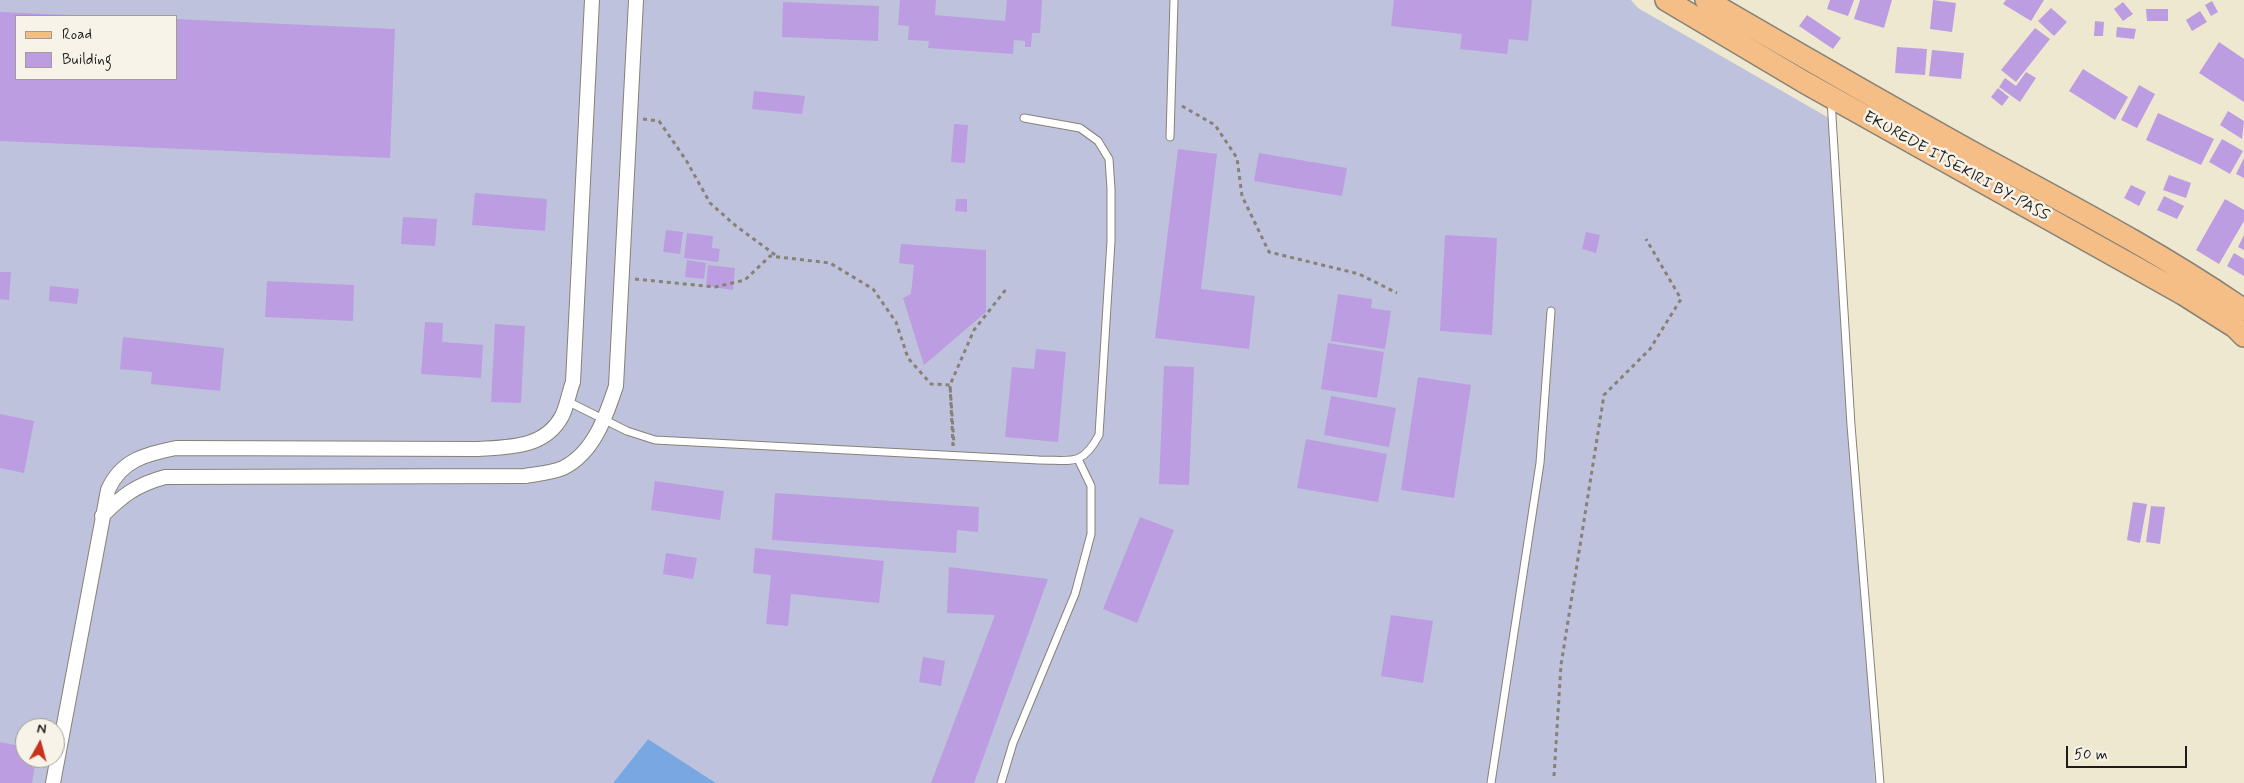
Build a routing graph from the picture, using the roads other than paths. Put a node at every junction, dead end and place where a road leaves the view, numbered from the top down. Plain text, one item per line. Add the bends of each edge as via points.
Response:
1 (592, 0) edge
2 (636, 0) edge
3 (1174, 0) edge
4 (1666, 0) edge
5 (1706, 0) edge
6 (1831, 98) junction
7 (1024, 118) dead end
8 (1170, 137) dead end
9 (2244, 310) edge
10 (1551, 311) dead end
11 (2244, 336) edge
12 (566, 401) junction
13 (605, 420) junction
14 (1078, 459) junction
15 (102, 516) junction
16 (53, 783) edge
17 (1001, 783) edge
18 (1491, 783) edge
19 (1880, 783) edge

1 - 12 street via 572,382
2 - 13 street via 616,386
3 - 8 lane
4 - 6 main road, EKUREDE ITSEKIRI BY-PASS
5 - 9 main road, EKUREDE ITSEKIRI BY-PASS via 2200,279
6 - 11 main road, EKUREDE ITSEKIRI BY-PASS via 2183,294
6 - 19 lane via 1850,425
7 - 14 lane via 1080,128 1098,141 1109,159 1111,240 1099,435 1090,452
10 - 18 lane via 1540,463
12 - 13 lane
12 - 15 street via 562,416 544,436 524,446 478,449 212,447 176,448 148,454 125,466 114,477
13 - 14 lane via 655,440 1039,460
13 - 15 street via 587,449 562,468 525,476 165,477 142,483 121,497
14 - 17 lane via 1091,486 1091,534 1075,594 1013,743
15 - 16 street

